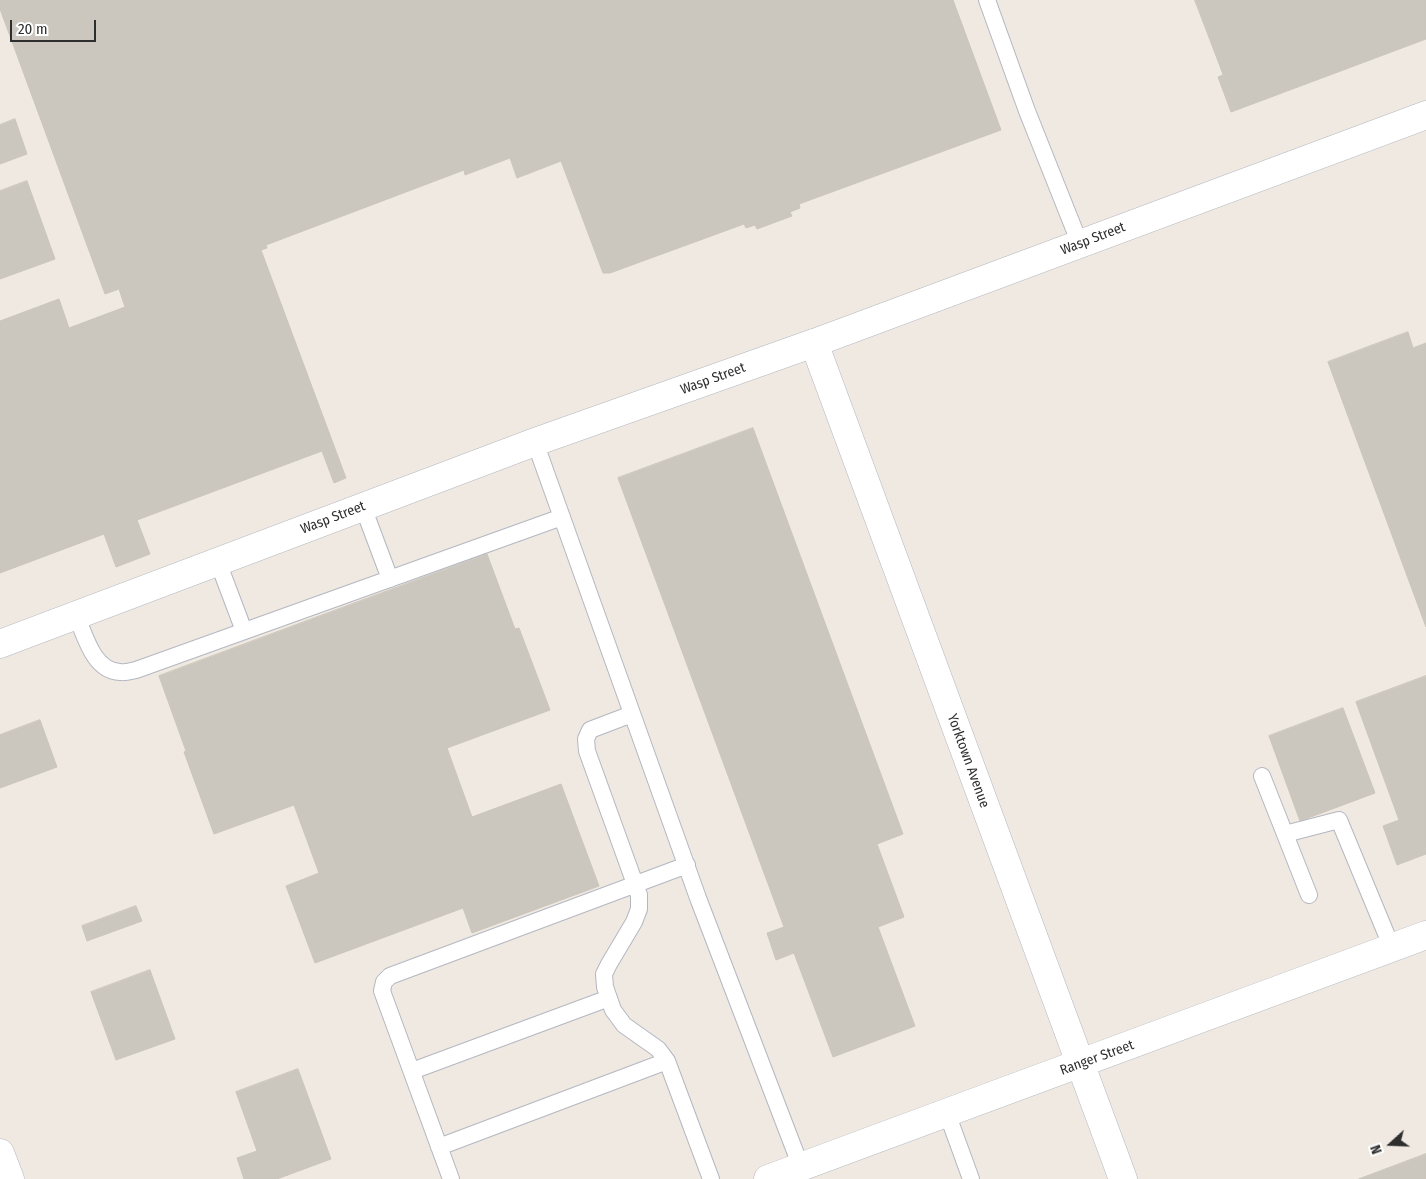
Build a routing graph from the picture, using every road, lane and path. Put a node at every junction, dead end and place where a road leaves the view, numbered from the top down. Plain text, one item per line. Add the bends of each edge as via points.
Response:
1 (988, 0) edge
2 (1426, 115) edge
3 (1080, 244) junction
4 (814, 343) junction
5 (536, 442) junction
6 (363, 507) junction
7 (562, 517) junction
8 (218, 562) junction
9 (390, 579) junction
10 (76, 615) junction
11 (244, 631) junction
12 (0, 644) edge
13 (632, 714) junction
14 (1262, 776) dead end
15 (1286, 834) junction
16 (687, 865) junction
17 (636, 885) junction
18 (1309, 895) dead end
19 (1426, 935) edge
20 (1392, 948) junction
21 (609, 998) junction
22 (667, 1061) junction
23 (1080, 1064) junction
24 (412, 1071) junction
25 (948, 1113) junction
26 (439, 1147) junction
27 (0, 1153) edge
28 (801, 1167) junction
29 (10, 1179) edge
30 (451, 1179) edge
31 (711, 1179) edge
32 (768, 1179) edge
33 (972, 1179) edge
34 (1123, 1179) edge

1 - 3 lane via 1027,111
2 - 3 street, Wasp Street
3 - 4 street, Wasp Street
4 - 5 street, Wasp Street
4 - 23 street, Yorktown Avenue
5 - 6 street, Wasp Street
5 - 7 lane
6 - 8 street, Wasp Street
6 - 9 lane
7 - 9 lane
7 - 13 lane
8 - 10 street, Wasp Street
8 - 11 lane
9 - 11 lane
10 - 11 lane via 97,660 120,672 136,670
10 - 12 street, Wasp Street
13 - 16 lane
13 - 17 lane via 590,730 586,739 587,751
14 - 15 lane
15 - 18 lane
15 - 20 lane via 1339,820
16 - 17 lane
16 - 28 lane
17 - 21 lane via 639,909 604,974
17 - 24 lane via 390,976 382,991
19 - 20 street, Ranger Street
20 - 23 street, Ranger Street
21 - 22 lane via 624,1025 658,1049
21 - 24 lane
22 - 26 lane
22 - 31 lane
23 - 25 street, Ranger Street
23 - 34 street, Yorktown Avenue
24 - 26 lane
25 - 28 street, Ranger Street
25 - 33 lane
26 - 30 lane
27 - 29 street
28 - 32 street, Ranger Street

